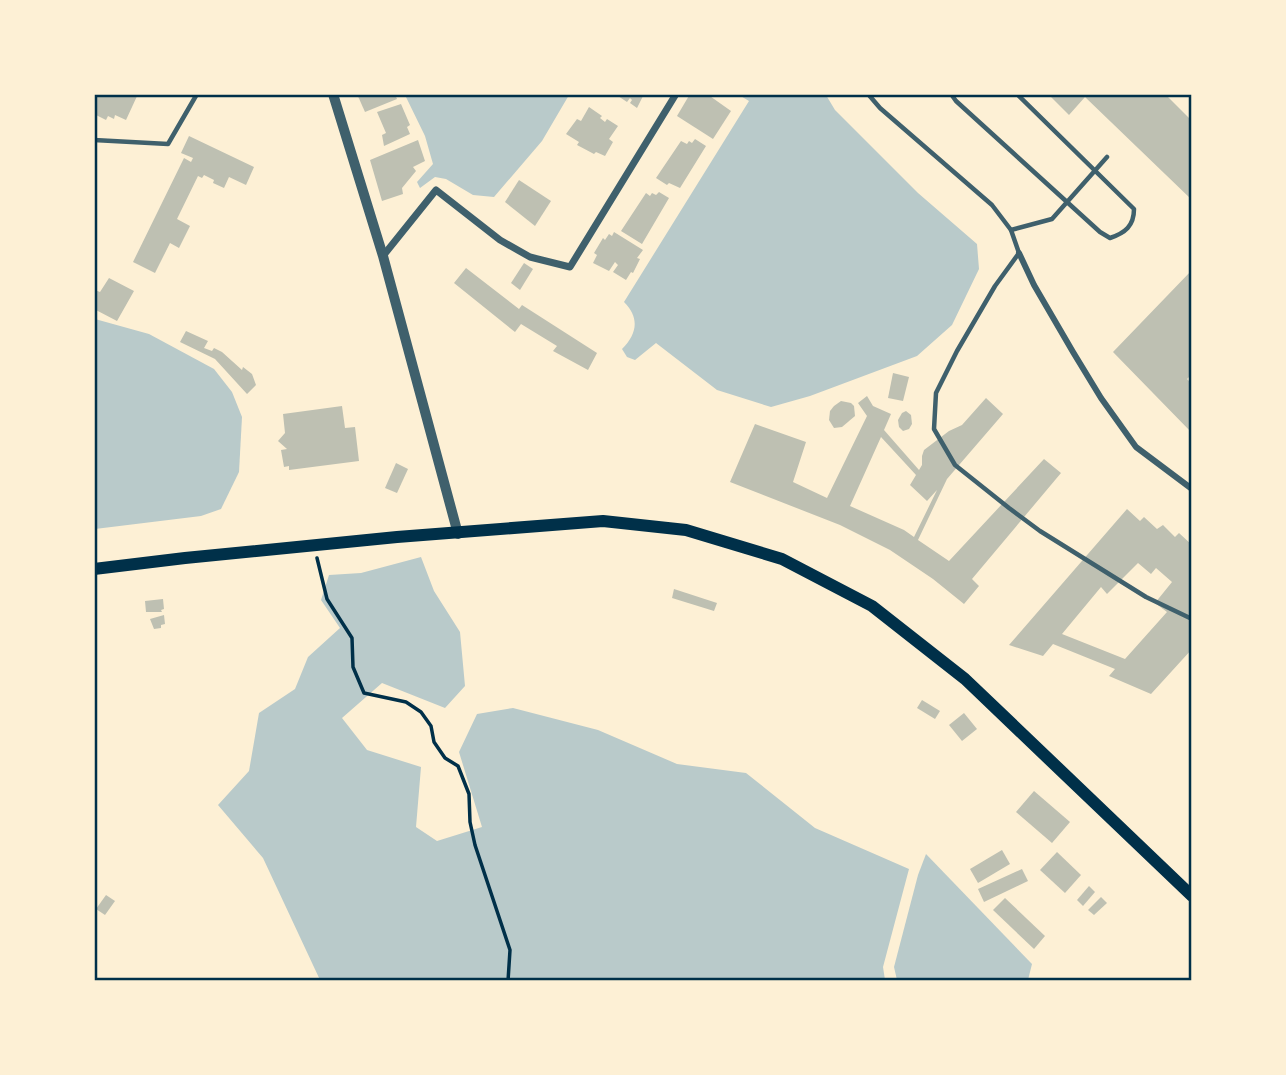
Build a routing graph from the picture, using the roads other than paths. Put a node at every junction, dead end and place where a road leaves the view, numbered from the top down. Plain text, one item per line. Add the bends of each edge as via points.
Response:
1 (197, 94) edge
2 (333, 94) edge
3 (676, 94) edge
4 (868, 94) edge
5 (951, 94) edge
6 (1017, 94) edge
7 (94, 140) edge
8 (1107, 157) dead end
9 (1095, 171) junction
10 (1067, 202) junction
11 (1010, 230) junction
12 (1018, 253) junction
13 (383, 256) junction
14 (1192, 489) edge
15 (458, 534) junction
16 (94, 569) edge
17 (1192, 620) edge
18 (1192, 896) edge

1 - 7 lane via 168,144
2 - 13 street
3 - 13 street via 570,267 530,257 500,240 436,190
4 - 11 lane via 992,205
5 - 10 lane
6 - 9 lane
8 - 9 lane
9 - 10 lane
9 - 10 lane via 1134,209 1134,219 1121,234 1110,238
10 - 11 lane via 1052,219
11 - 12 lane
12 - 14 street via 1101,398 1136,447
12 - 17 lane via 936,393 934,429 955,465 1040,531
13 - 15 street
15 - 16 main road
15 - 18 main road via 603,521 685,530 782,559 872,606 965,679

